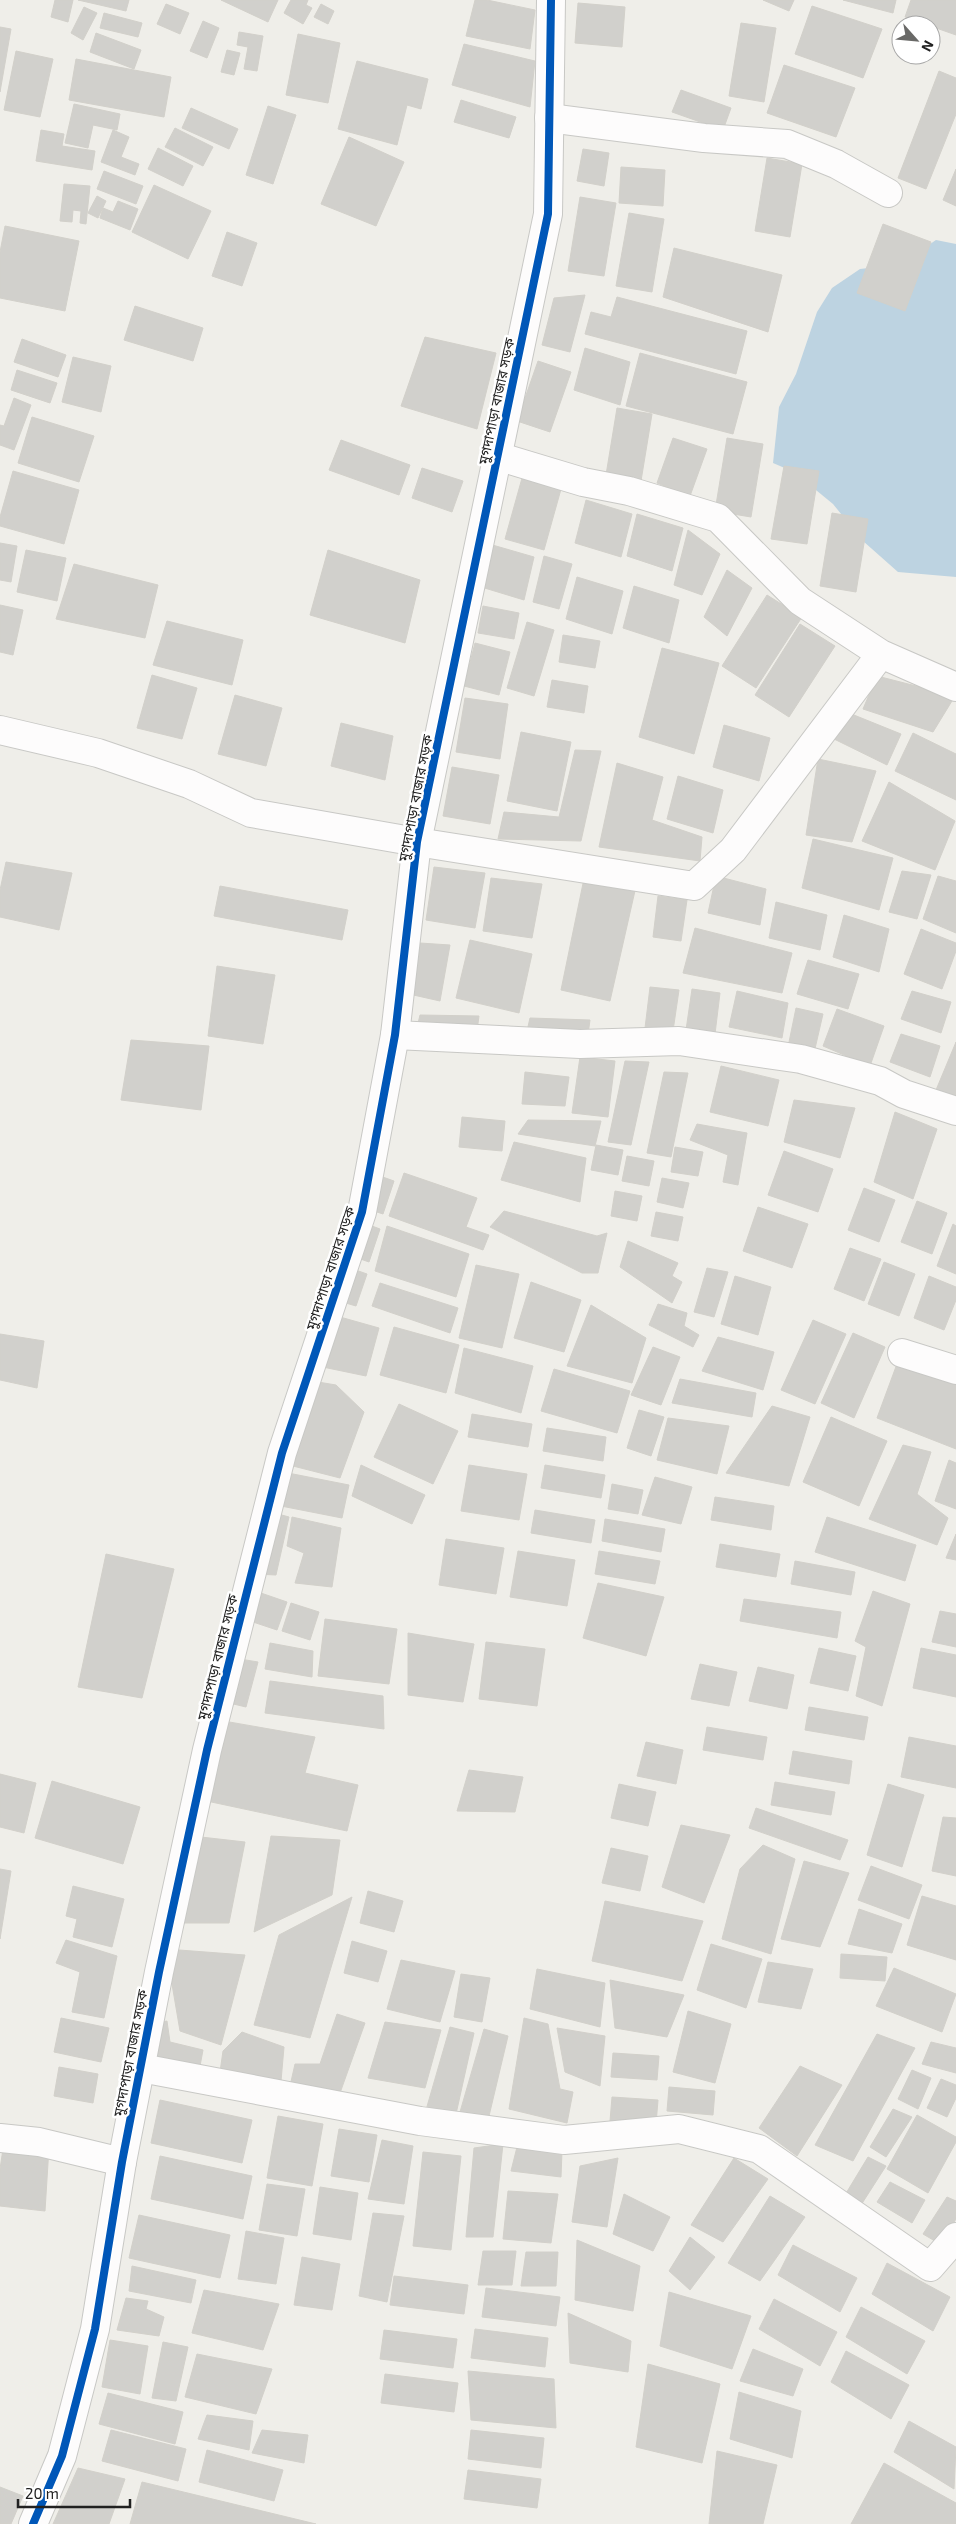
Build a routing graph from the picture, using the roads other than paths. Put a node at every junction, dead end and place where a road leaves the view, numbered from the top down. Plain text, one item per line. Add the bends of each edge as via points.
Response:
1 (551, 0) edge
2 (549, 118) junction
3 (888, 193) dead end
4 (497, 456) junction
5 (881, 654) junction
6 (956, 687) edge
7 (0, 730) edge
8 (417, 842) junction
9 (395, 1035) junction
10 (956, 1111) edge
11 (902, 1353) dead end
12 (956, 1370) edge
13 (141, 2068) junction
14 (0, 2138) edge
15 (122, 2162) junction
16 (956, 2237) edge
17 (33, 2524) edge

1 - 2 street, মুগদাপাড়া বাজার সড়ক
2 - 3 street via 704,138 788,144 836,164
2 - 4 street, মুগদাপাড়া বাজার সড়ক via 548,214
4 - 5 street via 718,518 800,601
4 - 8 street, মুগদাপাড়া বাজার সড়ক
5 - 6 street
5 - 8 street via 733,850 694,886
7 - 8 street via 98,753 189,784 251,813
8 - 9 street, মুগদাপাড়া বাজার সড়ক
9 - 10 street via 580,1044 678,1041 800,1059 880,1081 904,1094
9 - 13 street, মুগদাপাড়া বাজার সড়ক via 362,1212 282,1453 207,1750
11 - 12 street
13 - 15 street, মুগদাপাড়া বাজার সড়ক
13 - 16 street via 420,2121 564,2140 679,2129 759,2149 930,2267
14 - 15 street via 38,2142
15 - 17 street, মুগদাপাড়া বাজার সড়ক via 94,2329 62,2456

